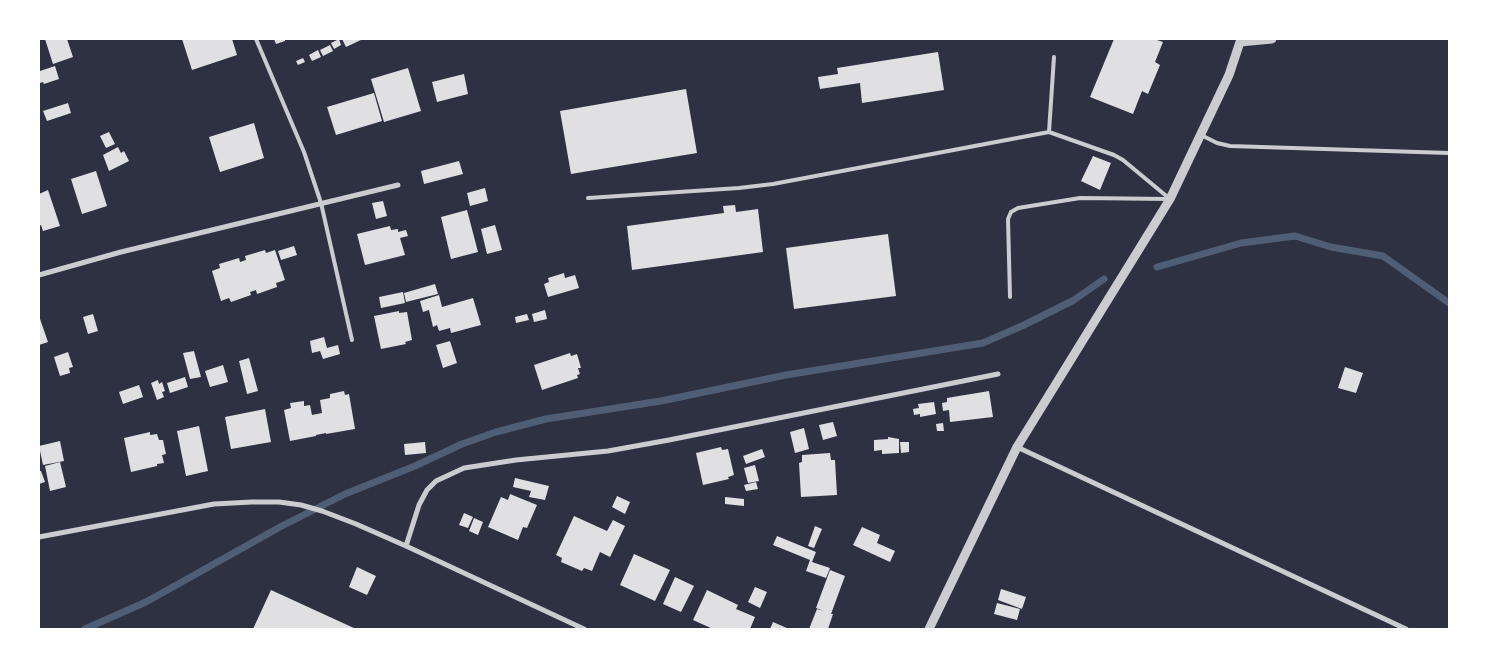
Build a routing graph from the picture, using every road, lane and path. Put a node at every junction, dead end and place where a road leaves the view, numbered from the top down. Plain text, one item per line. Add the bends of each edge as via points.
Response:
1 (256, 39) edge
2 (1272, 39) edge
3 (1242, 40) edge
4 (1054, 57) dead end
5 (1049, 132) junction
6 (1200, 135) junction
7 (1449, 153) edge
8 (398, 186) dead end
9 (588, 198) dead end
10 (1170, 199) junction
11 (321, 203) junction
12 (39, 275) edge
13 (1010, 297) dead end
14 (352, 340) dead end
15 (998, 374) dead end
16 (1016, 447) junction
17 (39, 537) edge
18 (406, 546) junction
19 (584, 629) edge
20 (928, 629) edge
21 (1406, 629) edge

1 - 11 lane via 304,152
2 - 3 street
3 - 6 street
4 - 5 lane
5 - 9 lane via 756,186
5 - 10 lane via 1114,155
6 - 7 lane via 1230,146
6 - 10 street
8 - 11 street
10 - 13 lane via 1080,198 1018,208 1011,212 1008,219
10 - 16 street
11 - 12 street
11 - 14 lane
15 - 18 street via 608,451 464,468 436,481 427,490
16 - 20 street
16 - 21 street
17 - 18 street via 214,504 270,502 322,511
18 - 19 street

